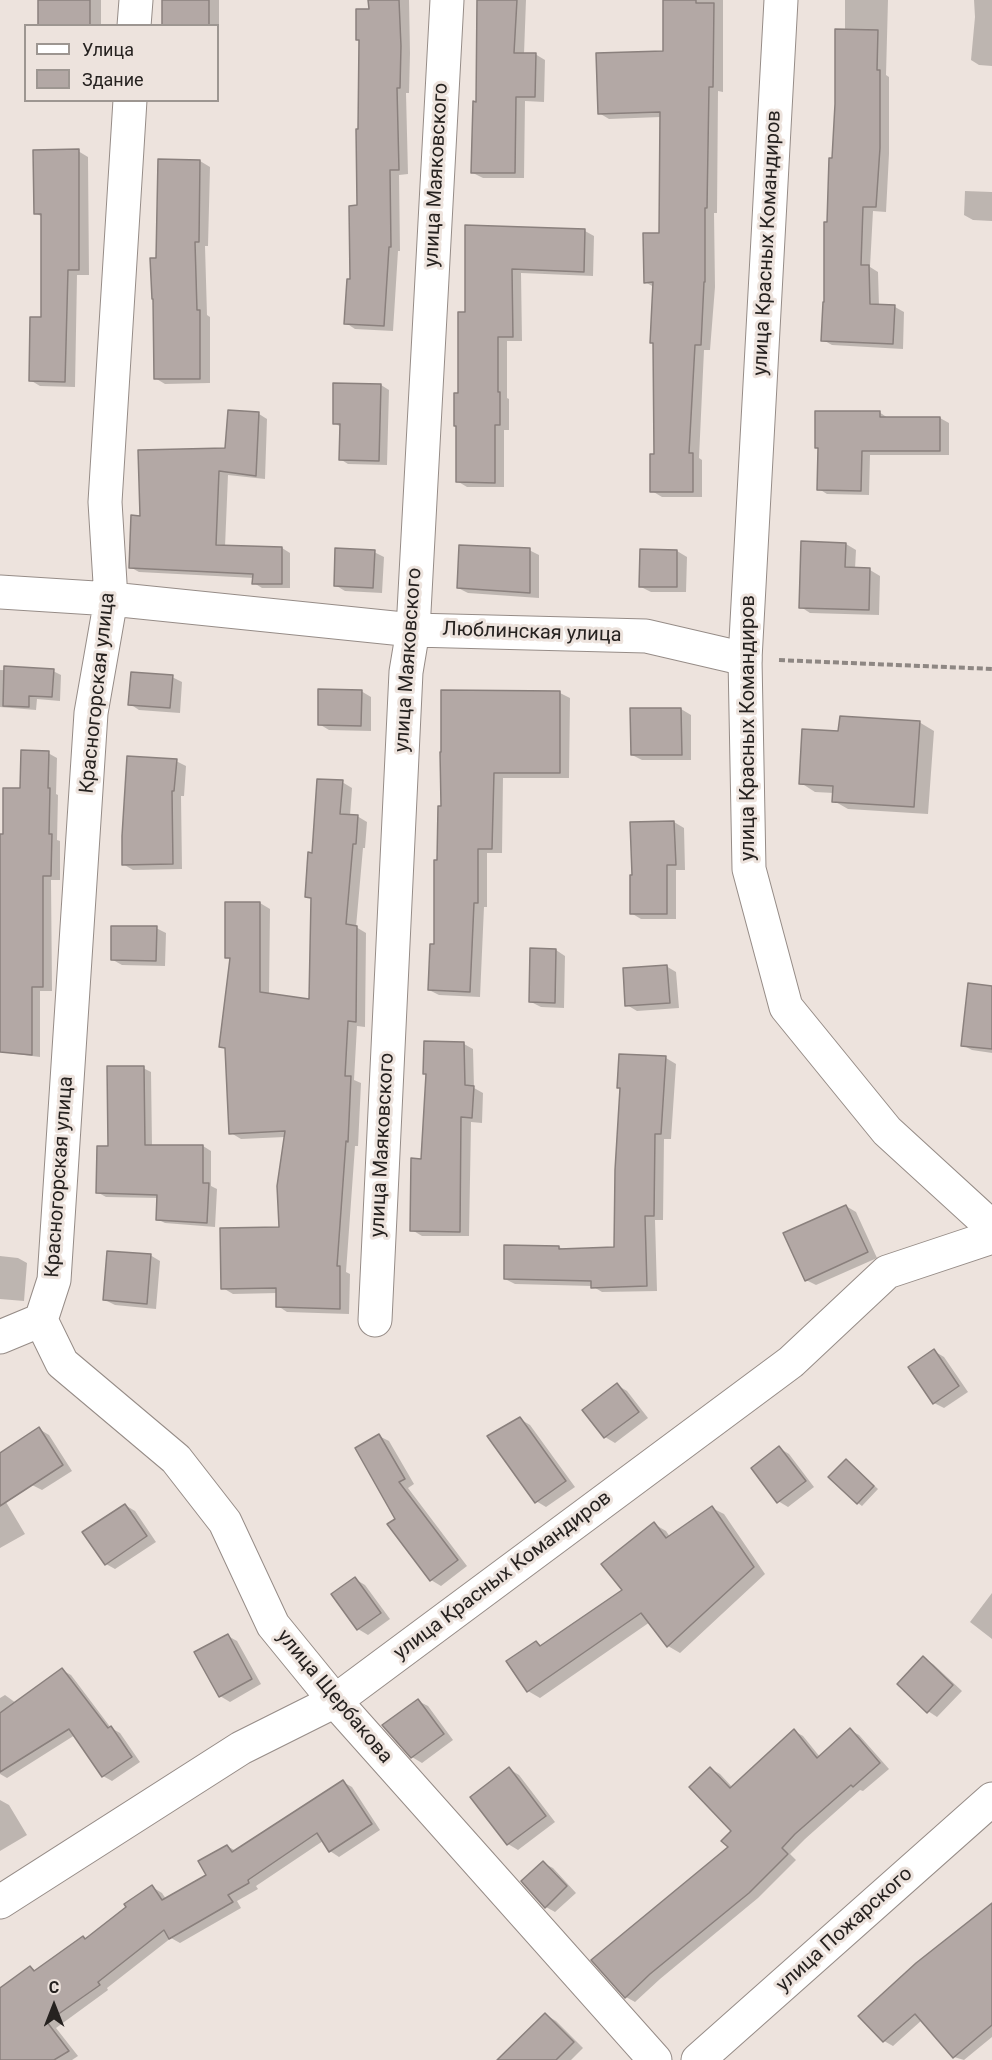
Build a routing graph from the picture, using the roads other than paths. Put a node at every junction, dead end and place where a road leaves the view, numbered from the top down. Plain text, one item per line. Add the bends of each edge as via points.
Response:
1 (136, 0) edge
2 (447, 0) edge
3 (782, 0) edge
4 (134, 24) edge
5 (130, 102) edge
6 (0, 592) edge
7 (111, 599) junction
8 (413, 630) junction
9 (745, 659) junction
10 (992, 1227) edge
11 (992, 1237) edge
12 (41, 1320) junction
13 (375, 1320) dead end
14 (0, 1336) edge
15 (335, 1701) junction
16 (992, 1799) edge
17 (0, 1902) edge
18 (655, 2060) edge
19 (698, 2060) edge

1 - 4 street
2 - 8 street, улица Маяковского
3 - 9 street, улица Красных Командиров
5 - 7 street, Красногорская улица via 105,502
6 - 7 street, Люблинская улица
7 - 8 street, Люблинская улица
7 - 12 street, Красногорская улица via 91,713 54,1280
8 - 9 street, Люблинская улица via 646,636
8 - 13 street, улица Маяковского via 405,672
9 - 10 street, улица Красных Командиров via 749,869 786,1007 887,1131
11 - 15 street, улица Красных Командиров via 887,1272 791,1362
12 - 14 street
12 - 15 street, улица Щербакова via 62,1363 176,1459 225,1522 273,1625
15 - 17 street, улица Красных Командиров via 241,1748
15 - 18 street, улица Щербакова
16 - 19 street, улица Пожарского

